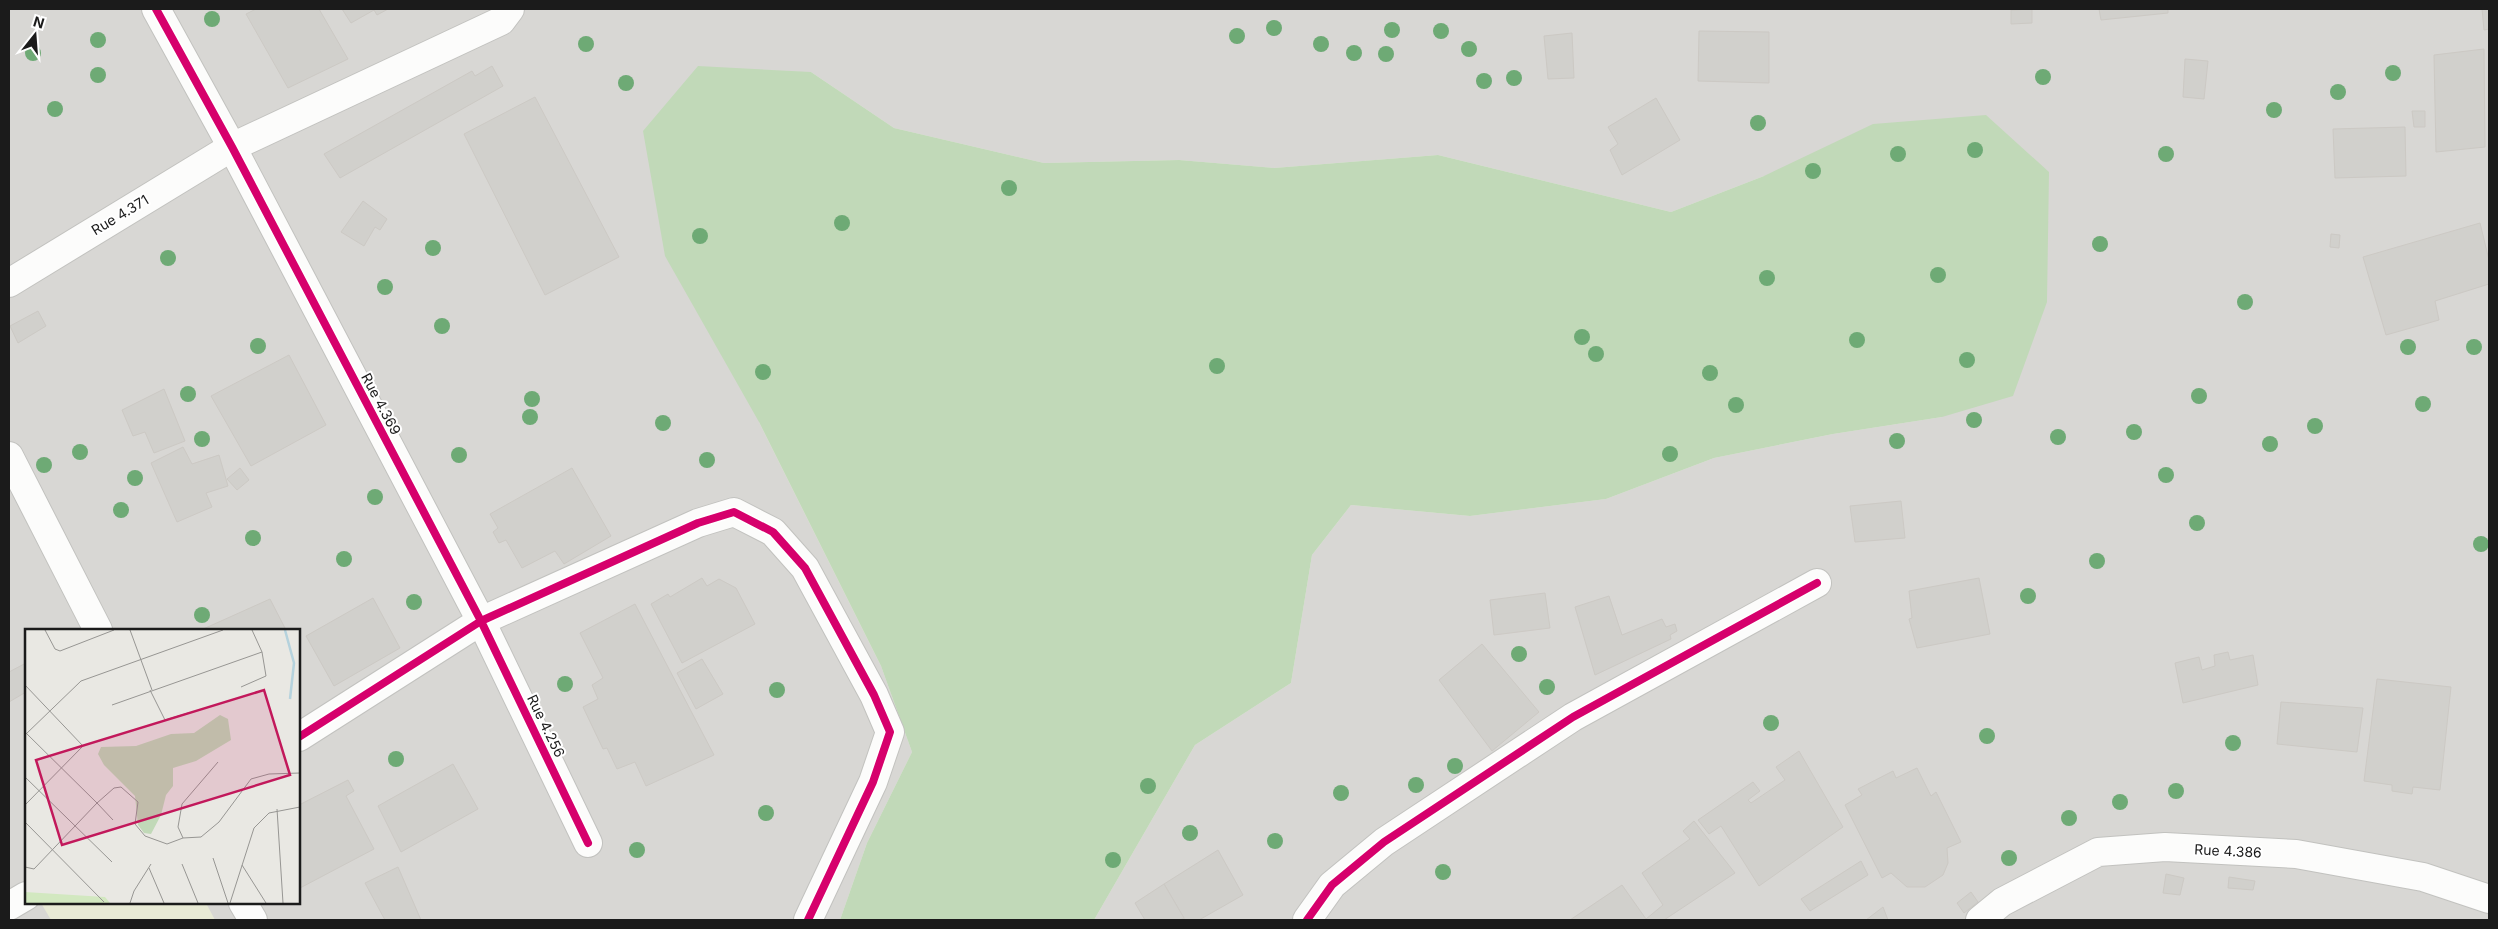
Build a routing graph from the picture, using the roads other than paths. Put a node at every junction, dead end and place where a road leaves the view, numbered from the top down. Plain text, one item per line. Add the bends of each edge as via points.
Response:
1 (156, 9) edge
2 (510, 9) edge
3 (232, 147) junction
4 (9, 283) edge
5 (9, 456) edge
6 (1817, 583) dead end
7 (481, 621) junction
8 (97, 629) edge
9 (300, 736) edge
10 (588, 843) dead end
11 (25, 897) edge
12 (2489, 899) edge
13 (244, 904) edge
14 (9, 906) edge
15 (253, 920) edge
16 (808, 920) edge
17 (1307, 920) edge
18 (1980, 920) edge

1 - 3 street, Rue 4.369
2 - 3 street, Rue 4.371 via 501,21
3 - 4 street, Rue 4.371
3 - 7 street, Rue 4.369
5 - 8 street
6 - 17 street via 1565,722 1384,842 1332,885
7 - 9 street
7 - 10 street, Rue 4.256
7 - 16 street via 698,523 734,512 773,532 805,568 874,695 890,732 873,782
11 - 14 street
12 - 18 street, Rue 4.386 via 2424,878 2296,854 2165,847 2098,852 2002,902
13 - 15 street

